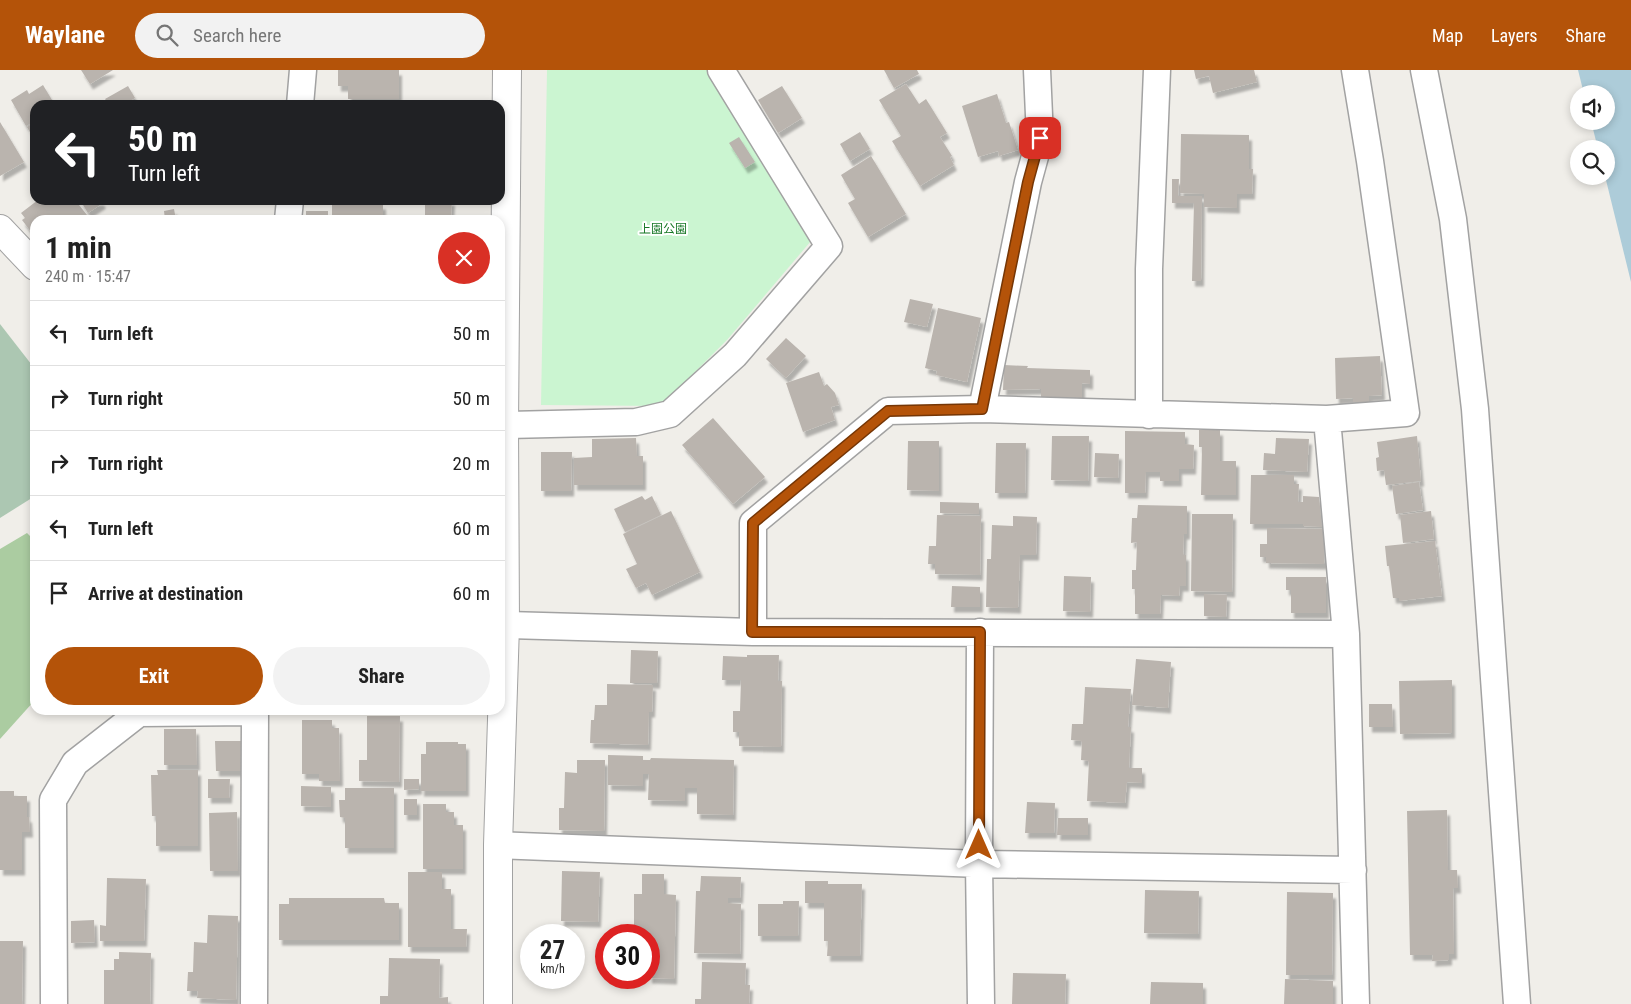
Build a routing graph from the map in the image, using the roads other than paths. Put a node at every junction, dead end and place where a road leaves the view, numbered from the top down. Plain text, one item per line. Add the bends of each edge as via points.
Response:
1 (303, 70) edge
2 (507, 70) edge
3 (721, 70) edge
4 (1036, 70) edge
5 (1157, 70) edge
6 (1355, 70) edge
7 (1424, 70) edge
8 (300, 100) edge
9 (0, 229) edge
10 (30, 261) edge
11 (505, 307) edge
12 (982, 409) junction
13 (1149, 415) junction
14 (1327, 419) junction
15 (505, 425) edge
16 (505, 624) edge
17 (752, 632) junction
18 (980, 632) junction
19 (1346, 634) junction
20 (136, 715) edge
21 (255, 715) edge
22 (500, 715) edge
23 (498, 845) junction
24 (979, 864) junction
25 (1353, 870) junction
26 (54, 1004) edge
27 (254, 1004) edge
28 (498, 1004) edge
29 (981, 1004) edge
30 (1356, 1004) edge
31 (1517, 1004) edge

1 - 8 street
2 - 11 street
3 - 15 street via 829,246 736,355 670,414 636,422
4 - 12 street via 1040,138 1028,182
5 - 13 street via 1149,269
6 - 14 street via 1406,413
7 - 31 street via 1453,219 1475,409
9 - 10 street
12 - 13 street
12 - 17 street via 888,411 753,523
13 - 14 street
14 - 19 street
16 - 17 street
17 - 18 street
18 - 19 street
18 - 24 street
19 - 25 street
20 - 26 street via 74,763 53,800
21 - 27 street
22 - 23 street
23 - 24 street
23 - 28 street
24 - 25 street
24 - 29 street
25 - 30 street

